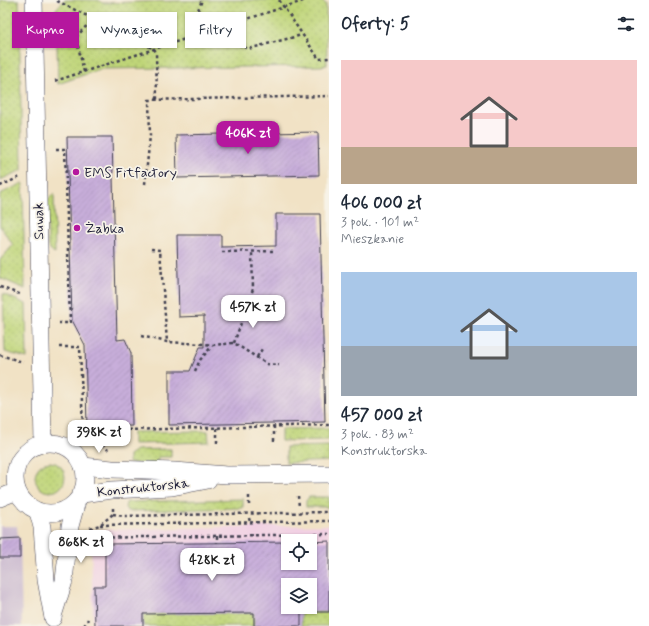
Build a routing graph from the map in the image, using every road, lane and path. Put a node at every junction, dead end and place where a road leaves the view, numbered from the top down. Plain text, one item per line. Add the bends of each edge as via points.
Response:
1 (34, 0) edge
2 (202, 0) edge
3 (279, 0) edge
4 (306, 0) edge
5 (57, 1) edge
6 (284, 7) junction
7 (197, 12) edge
8 (87, 16) edge
9 (246, 19) edge
10 (87, 25) edge
11 (302, 34) junction
12 (185, 39) edge
13 (246, 48) edge
14 (154, 49) junction
15 (329, 58) edge
16 (84, 72) junction
17 (55, 81) dead end
18 (329, 96) edge
19 (157, 100) junction
20 (56, 149) dead end
21 (26, 175) dead end
22 (145, 184) dead end
23 (0, 186) edge
24 (151, 249) dead end
25 (276, 251) dead end
26 (222, 252) dead end
27 (252, 252) junction
28 (0, 287) edge
29 (28, 298) dead end
30 (58, 323) dead end
31 (141, 336) dead end
32 (167, 342) junction
33 (234, 343) junction
34 (213, 345) junction
35 (59, 347) dead end
36 (262, 348) dead end
37 (0, 355) edge
38 (256, 357) junction
39 (28, 363) dead end
40 (279, 365) dead end
41 (195, 371) dead end
42 (329, 425) edge
43 (274, 426) junction
44 (217, 428) junction
45 (83, 430) dead end
46 (122, 430) dead end
47 (43, 443) junction
48 (86, 443) dead end
49 (274, 444) dead end
50 (217, 445) dead end
51 (67, 447) junction
52 (83, 466) junction
53 (329, 474) edge
54 (227, 476) junction
55 (17, 491) junction
56 (249, 496) dead end
57 (298, 496) dead end
58 (80, 497) junction
59 (0, 498) edge
60 (113, 504) dead end
61 (249, 508) dead end
62 (299, 508) dead end
63 (38, 512) junction
64 (329, 512) edge
65 (113, 514) junction
66 (249, 518) dead end
67 (123, 520) dead end
68 (329, 521) edge
69 (250, 522) junction
70 (123, 524) junction
71 (100, 525) junction
72 (90, 528) dead end
73 (329, 534) edge
74 (217, 536) junction
75 (87, 538) dead end
76 (217, 543) dead end
77 (88, 619) dead end
78 (53, 621) edge
79 (84, 626) edge

1 - 47 street, Suwak
2 - 7 path
3 - 6 path
4 - 6 path
5 - 8 path
6 - 9 path
6 - 11 path
10 - 16 path via 76,37
11 - 13 path
11 - 15 path via 320,59
12 - 14 path
14 - 16 path
14 - 19 path
16 - 17 path
18 - 19 path
19 - 22 path via 149,100 150,136
20 - 30 path via 66,149 70,323
21 - 23 path
24 - 32 path via 160,250
25 - 27 path
26 - 27 path
27 - 33 path via 253,289
28 - 29 path
31 - 32 path
32 - 34 path
33 - 34 path
33 - 38 path
34 - 41 path via 200,360
35 - 45 path via 80,347
36 - 38 path
37 - 39 path
38 - 40 path via 267,364
42 - 43 path
43 - 44 path
43 - 49 path
44 - 46 path
44 - 50 path
47 - 51 street via 57,443
47 - 55 street via 35,445 19,460 14,481
48 - 51 path
51 - 52 street via 77,455
52 - 54 street, Konstruktorska
52 - 58 street via 85,485
53 - 54 street, Konstruktorska
54 - 58 street, Konstruktorska via 172,487 112,490
55 - 59 street
55 - 63 street via 25,504
56 - 61 path
57 - 62 path
58 - 63 street via 71,507 59,512
58 - 78 street via 70,526 64,581
60 - 65 path
63 - 78 street
64 - 65 path via 123,516
65 - 71 path
66 - 69 path
67 - 70 path
68 - 69 path
69 - 70 path
70 - 71 path
71 - 72 path
73 - 74 path
74 - 75 path
74 - 76 path
77 - 79 path

